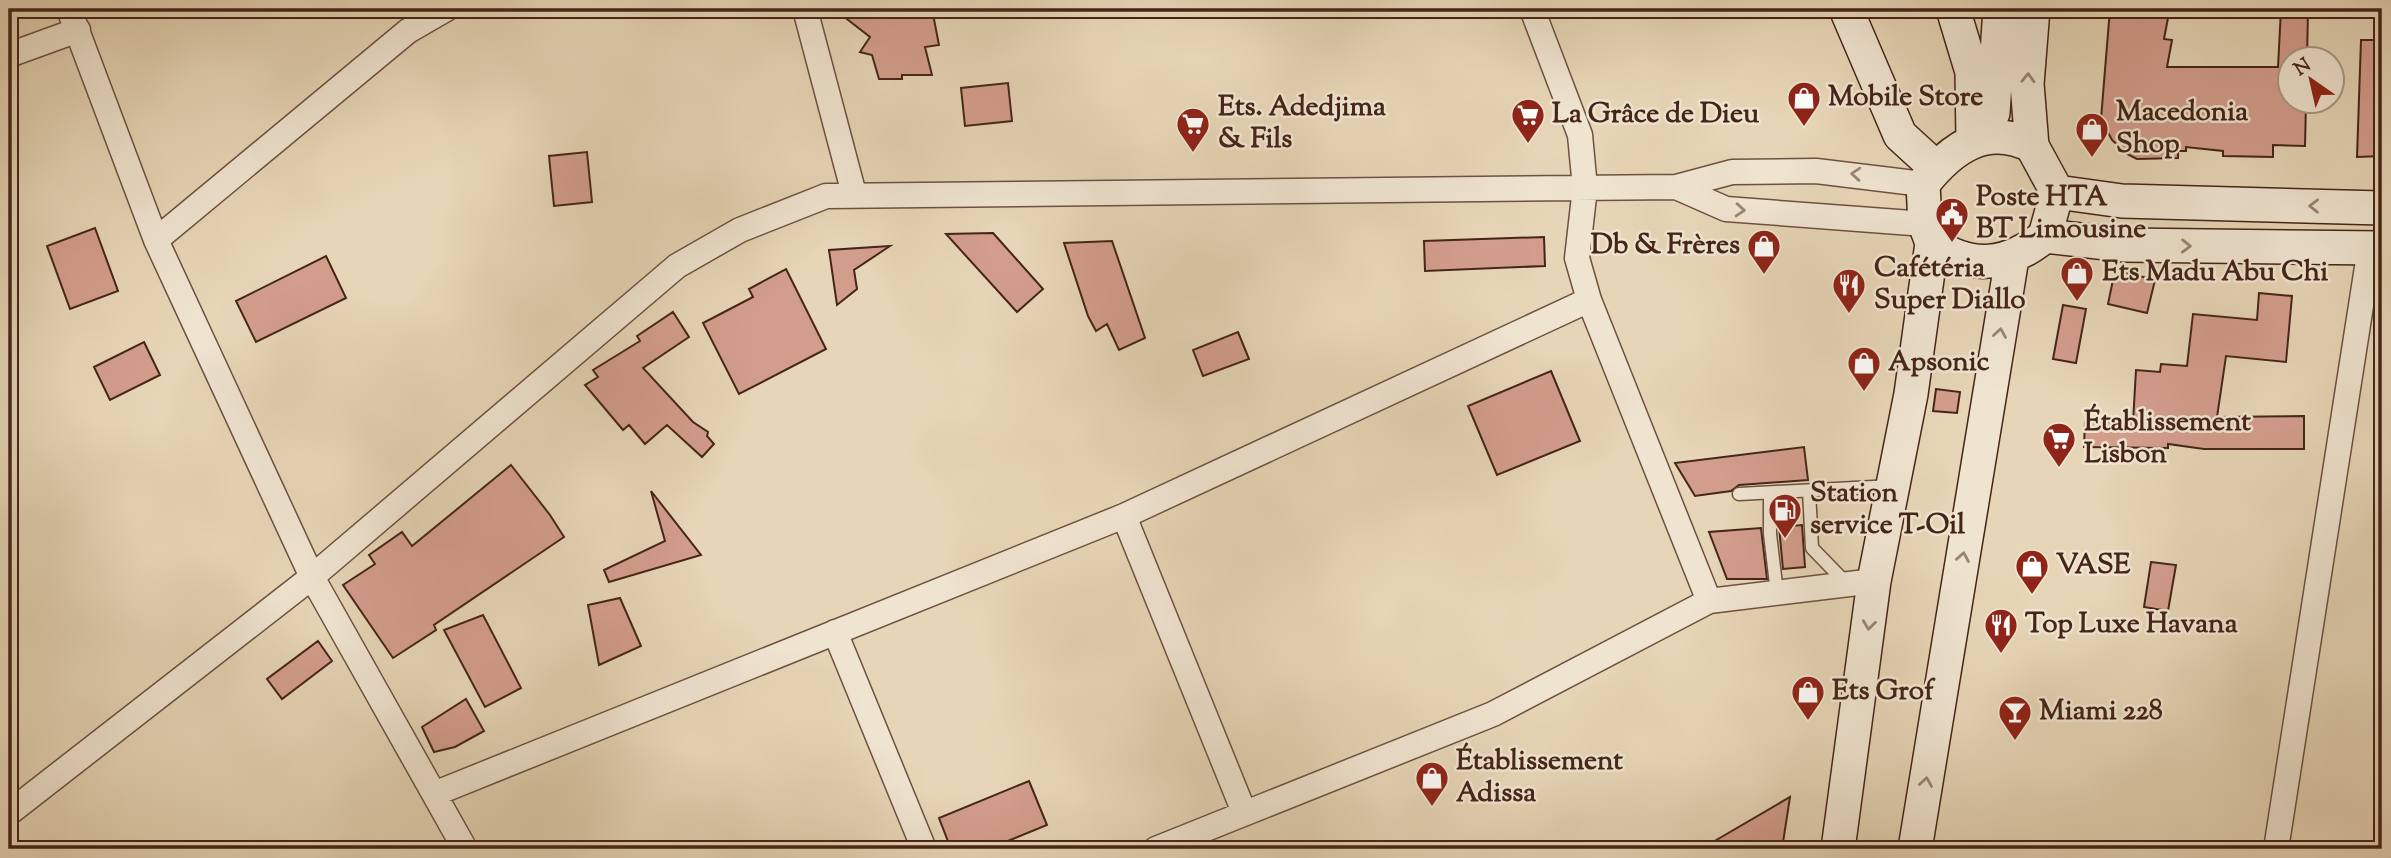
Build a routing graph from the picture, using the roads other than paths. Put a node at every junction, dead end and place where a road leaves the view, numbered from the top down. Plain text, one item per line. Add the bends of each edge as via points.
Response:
1 (805, 9) edge
2 (1532, 9) edge
3 (1846, 9) edge
4 (1954, 9) edge
5 (2000, 9) edge
6 (2033, 9) edge
7 (442, 10) edge
8 (74, 19) edge
9 (9, 55) edge
10 (1983, 139) junction
11 (2032, 146) junction
12 (1930, 176) junction
13 (1676, 187) junction
14 (1585, 188) junction
15 (2057, 192) junction
16 (854, 194) junction
17 (2382, 208) edge
18 (1928, 234) junction
19 (2045, 236) junction
20 (156, 240) junction
21 (2376, 248) edge
22 (2012, 258) junction
23 (1589, 300) junction
24 (1893, 486) junction
25 (1809, 491) junction
26 (1770, 493) junction
27 (1739, 494) dead end
28 (1124, 516) junction
29 (312, 577) junction
30 (1860, 583) junction
31 (1777, 593) junction
32 (1709, 601) junction
33 (835, 632) junction
34 (434, 794) junction
35 (1244, 812) junction
36 (9, 813) edge
37 (465, 849) edge
38 (924, 849) edge
39 (1156, 849) edge
40 (1838, 849) edge
41 (1915, 849) edge
42 (2276, 849) edge

1 - 16 street
2 - 14 street via 1580,135
3 - 12 main road via 1900,135
4 - 10 main road via 1972,72
5 - 10 main road
11 -> 6 main road via 2027,85
7 - 20 street via 408,31
8 - 9 street
8 - 20 street
10 - 11 main road via 2014,137
10 - 12 main road
11 - 15 main road
12 -> 13 street via 1732,172
12 - 18 main road
13 - 14 street
13 -> 18 street via 1726,209
14 - 16 street
14 - 23 street via 1577,258
17 -> 15 main road via 2122,201
15 - 19 main road
16 - 29 street via 826,196 790,208 740,230 677,267
18 - 22 main road via 1954,258
18 - 24 main road via 1916,404
19 -> 21 main road via 2124,245
19 - 22 main road
20 - 29 street
21 - 42 street
41 -> 22 main road
23 - 28 street
23 - 32 street
24 - 25 lane
24 - 30 main road
25 - 26 lane
25 - 30 lane via 1812,548
26 - 27 lane
26 - 31 lane
28 - 33 street
28 - 35 street
29 - 34 street
29 - 36 street
30 - 31 street
30 -> 40 main road
31 - 32 street
32 - 35 street via 1493,714
33 - 34 street
33 - 38 street
34 - 37 street
35 - 39 street

